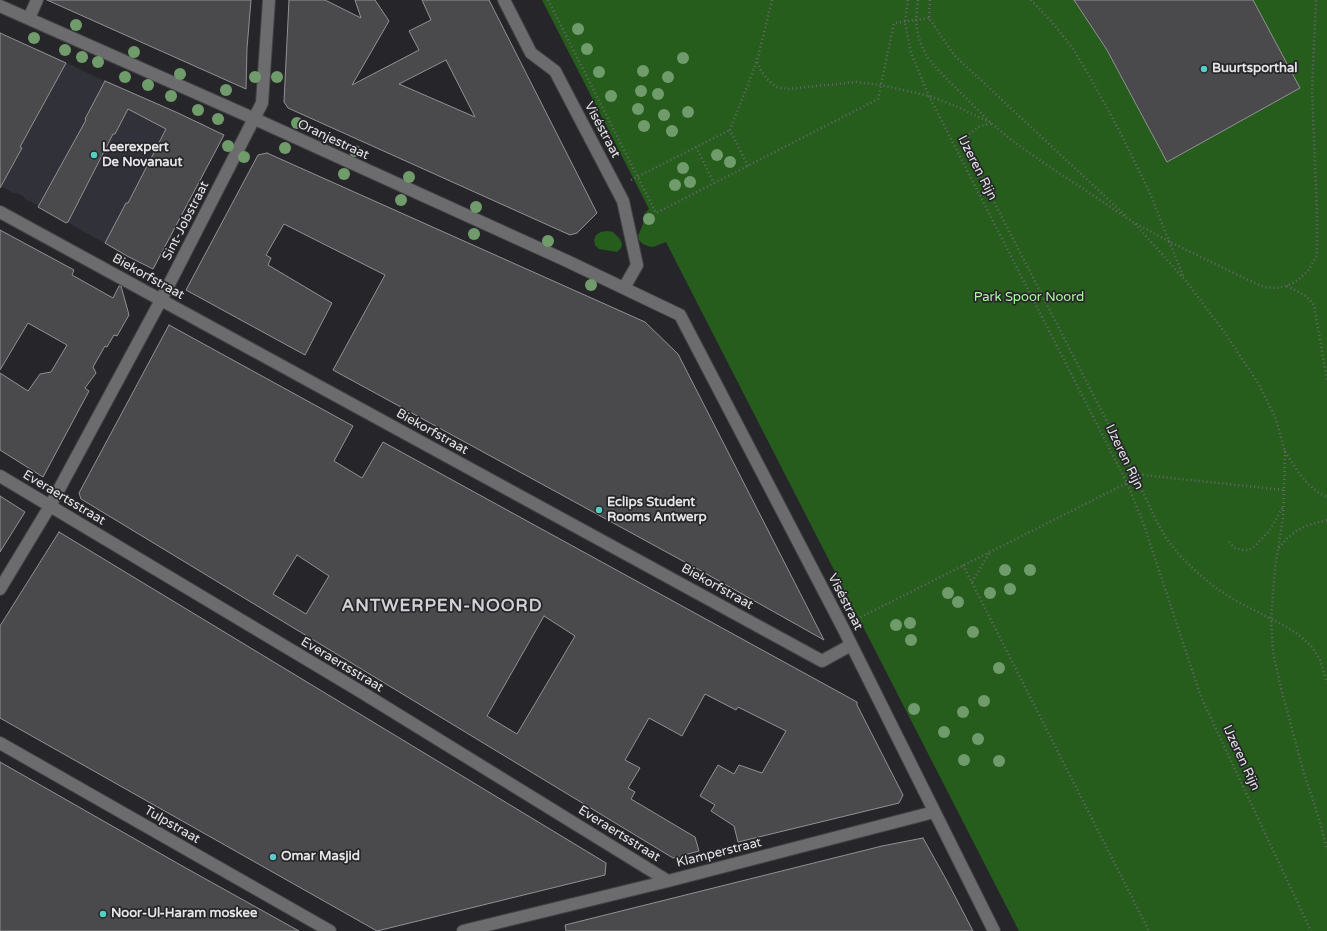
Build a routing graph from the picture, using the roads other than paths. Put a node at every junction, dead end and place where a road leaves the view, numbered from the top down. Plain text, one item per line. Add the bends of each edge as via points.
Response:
1 (37, 0) edge
2 (269, 0) edge
3 (504, 0) edge
4 (0, 6) edge
5 (29, 18) junction
6 (255, 119) junction
7 (0, 212) edge
8 (624, 288) junction
9 (161, 300) junction
10 (653, 302) joint
11 (0, 476) edge
12 (50, 506) junction
13 (0, 589) edge
14 (851, 645) junction
15 (0, 743) edge
16 (934, 812) junction
17 (668, 881) junction
18 (330, 931) edge
19 (464, 931) edge
20 (994, 931) edge

1 - 5 street
2 - 6 street, Sint-Jobstraat via 262,103
3 - 8 street, Viséstraat via 531,53 555,71 623,201 637,265
4 - 5 street, Oranjestraat
5 - 6 street, Oranjestraat
6 - 8 street, Oranjestraat
6 - 9 street, Sint-Jobstraat
7 - 9 street, Biekorfstraat
8 - 10 street, Oranjestraat
9 - 12 street, Sint-Jobstraat
9 - 14 street, Biekorfstraat via 822,661
10 - 14 street, Viséstraat via 680,315
11 - 12 street, Everaertsstraat
12 - 13 street, Sint-Jobstraat
12 - 17 street, Everaertsstraat via 364,694
14 - 16 street, Viséstraat
15 - 18 street, Tulpstraat
16 - 17 street, Klamperstraat
16 - 20 street, Viséstraat
17 - 19 street, Klamperstraat

